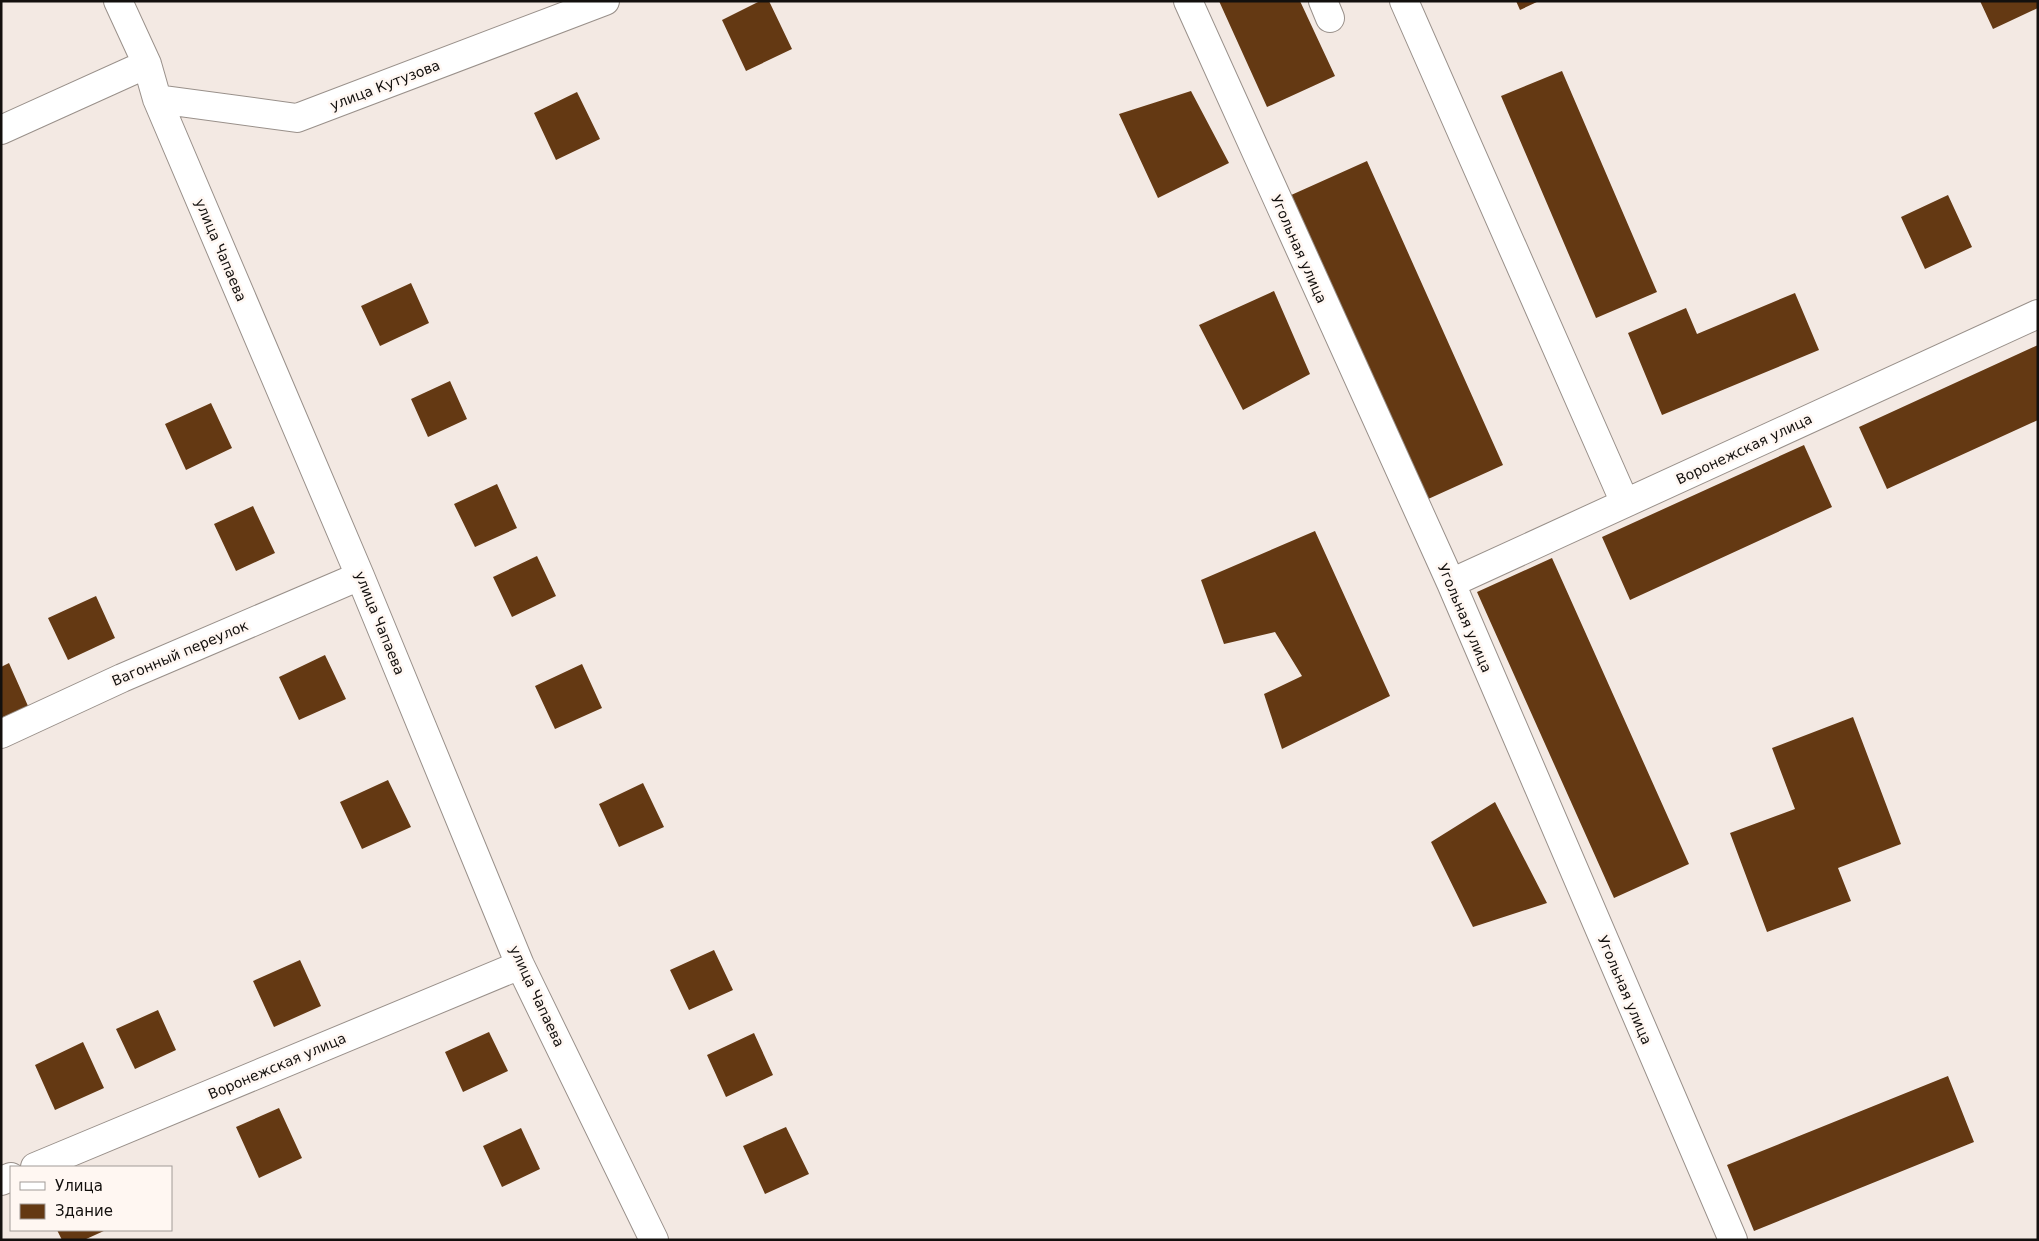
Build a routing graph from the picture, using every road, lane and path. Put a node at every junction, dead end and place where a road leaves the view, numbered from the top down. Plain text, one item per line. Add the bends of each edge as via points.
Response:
1 (118, 1) edge
2 (605, 1) edge
3 (1188, 1) edge
4 (1404, 1) edge
5 (147, 64) junction
6 (157, 98) junction
7 (1, 130) edge
8 (2038, 314) edge
9 (1625, 503) junction
10 (360, 576) junction
11 (1451, 583) junction
12 (1, 734) edge
13 (520, 965) junction
14 (36, 1166) edge
15 (654, 1240) edge
16 (1733, 1240) edge

1 - 5 street, улица Чапаева
2 - 6 street, улица Кутузова via 297,118
3 - 11 street, Угольная улица
4 - 9 street
5 - 6 street, улица Чапаева
5 - 7 street
6 - 10 street, улица Чапаева
8 - 9 street, Воронежская улица
9 - 11 street, Воронежская улица
10 - 12 street, Вагонный переулок via 122,678
10 - 13 street, улица Чапаева
11 - 16 street, Угольная улица
13 - 14 street, Воронежская улица
13 - 15 street, улица Чапаева

